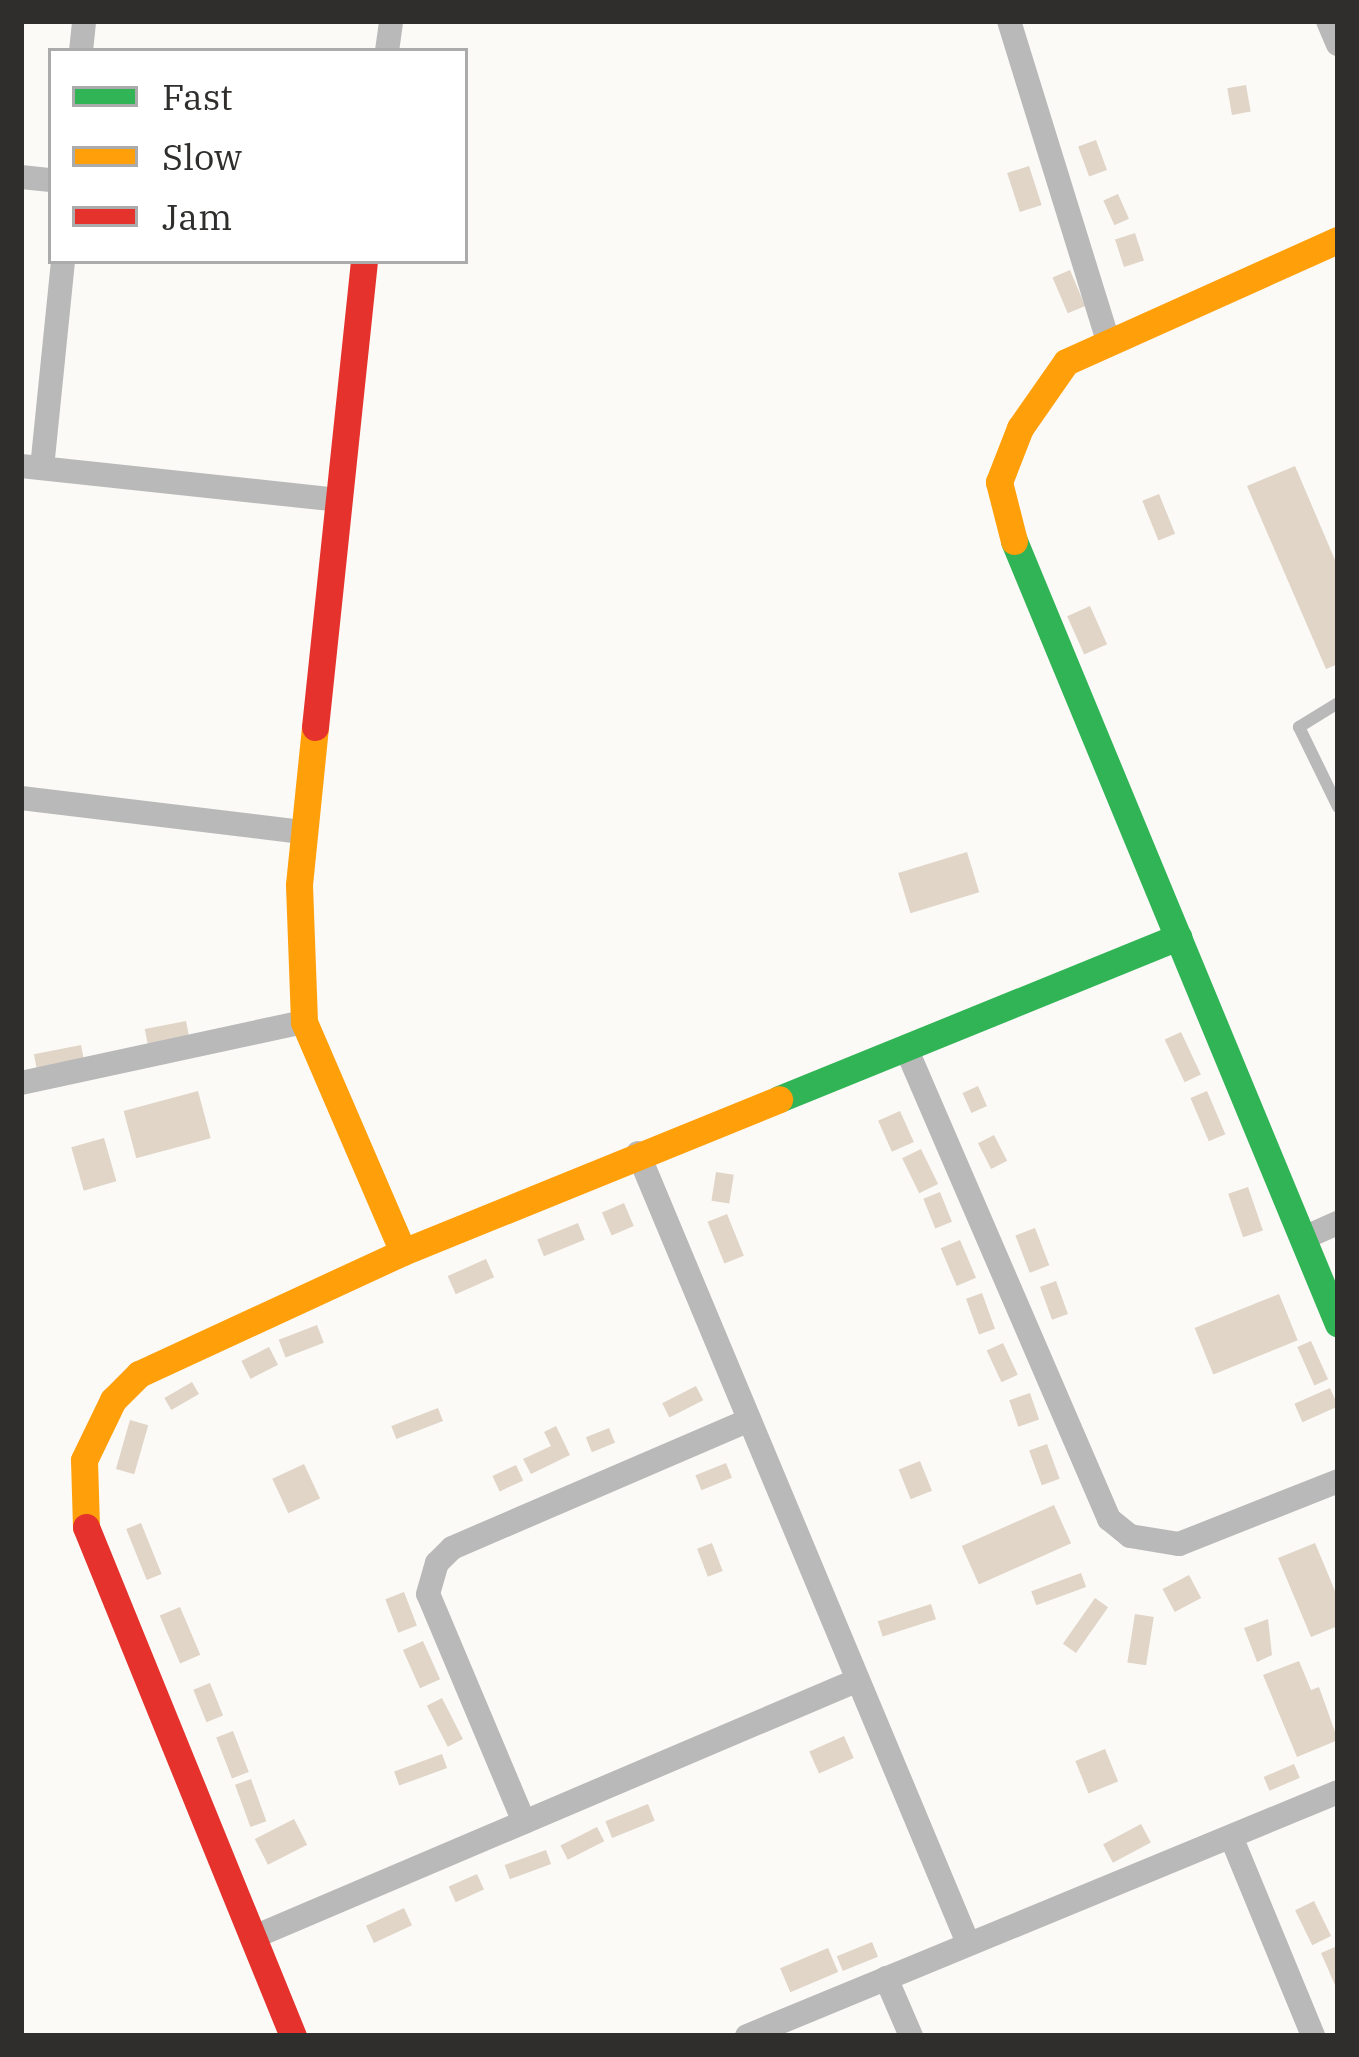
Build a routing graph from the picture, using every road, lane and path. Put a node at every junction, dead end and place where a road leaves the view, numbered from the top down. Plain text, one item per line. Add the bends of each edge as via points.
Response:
1 (1009, 21) edge
2 (1328, 21) edge
3 (1338, 44) edge
4 (1338, 240) edge
5 (63, 264) edge
6 (364, 264) edge
7 (1107, 338) junction
8 (32, 467) edge
9 (338, 500) junction
10 (1338, 703) edge
11 (1332, 782) edge
12 (21, 798) edge
13 (1338, 807) edge
14 (304, 832) junction
15 (1178, 938) junction
16 (304, 1022) junction
17 (906, 1048) junction
18 (21, 1083) edge
19 (638, 1153) junction
20 (1338, 1223) edge
21 (1306, 1237) junction
22 (404, 1252) junction
23 (1338, 1324) edge
24 (749, 1420) junction
25 (1338, 1481) edge
26 (858, 1680) junction
27 (1338, 1792) edge
28 (524, 1822) junction
29 (1232, 1839) junction
30 (254, 1936) junction
31 (968, 1943) junction
32 (886, 1978) junction
33 (293, 2036) edge
34 (747, 2036) edge
35 (911, 2036) edge
36 (1313, 2036) edge

1 - 7 street
2 - 3 street
4 - 7 street
5 - 8 street
6 - 9 street
7 - 15 street via 1066,362 1020,428 999,482 1001,506
8 - 9 street
9 - 14 street
10 - 11 lane via 1299,727
11 - 13 lane
12 - 14 street
14 - 16 street
15 - 17 street
15 - 21 street
16 - 18 street
16 - 22 street
17 - 19 street
17 - 25 street via 1109,1519 1130,1536 1179,1544
19 - 22 street
19 - 24 street
20 - 21 street
21 - 23 street
22 - 30 street via 139,1374 113,1400 84,1460 81,1514
24 - 26 street
24 - 28 street via 452,1548 437,1563 428,1594
26 - 28 street
26 - 31 street
27 - 29 street
28 - 30 street
29 - 31 street
29 - 36 street
30 - 33 street
31 - 32 street
32 - 34 street
32 - 35 street

